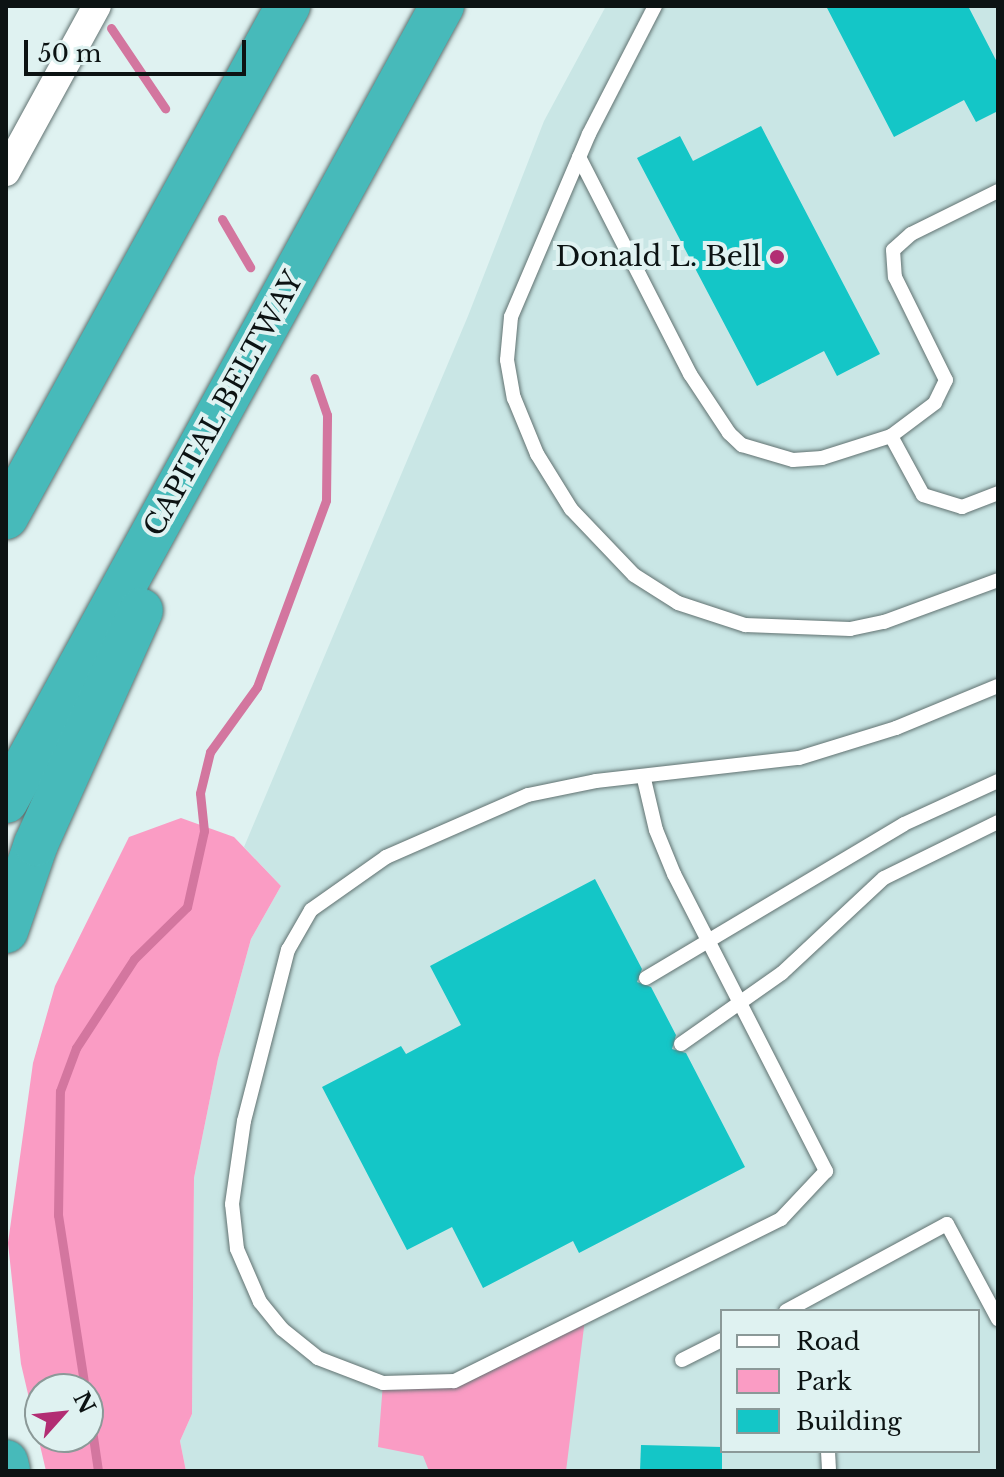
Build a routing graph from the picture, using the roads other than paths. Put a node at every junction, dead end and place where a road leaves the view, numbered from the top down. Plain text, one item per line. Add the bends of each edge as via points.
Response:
1 (97, 6) edge
2 (288, 6) edge
3 (442, 6) edge
4 (655, 6) edge
5 (579, 157) junction
6 (6, 172) edge
7 (998, 191) edge
8 (273, 316) junction
9 (83, 378) junction
10 (891, 436) junction
11 (6, 491) edge
12 (998, 493) edge
13 (6, 517) edge
14 (998, 580) edge
15 (998, 686) edge
16 (644, 779) junction
17 (998, 781) edge
18 (6, 801) edge
19 (998, 822) edge
20 (6, 931) edge
21 (709, 940) junction
22 (646, 978) dead end
23 (742, 1006) junction
24 (681, 1044) dead end
25 (786, 1309) edge
26 (998, 1319) edge
27 (720, 1341) edge
28 (682, 1360) dead end
29 (6, 1462) edge
30 (8, 1471) edge

1 - 6 street
2 - 9 highway
3 - 8 highway, CAPITAL BELTWAY
4 - 5 lane
5 - 10 lane via 690,374 735,439 793,460 822,458
5 - 14 lane via 511,317 507,360 514,398 537,454 596,540 634,575 678,603 745,625 781,629 850,629 884,622
7 - 10 lane via 911,234 893,250 895,277 946,380 935,403
8 - 18 highway, CAPITAL BELTWAY
8 - 20 highway via 36,844
9 - 11 highway
9 - 13 highway
10 - 12 lane via 923,495 962,507
15 - 16 lane via 896,728 799,758
16 - 21 lane via 656,830
16 - 23 lane via 596,781 514,800 386,857 311,910 288,950 235,1162 237,1249 260,1302 301,1345 350,1374 419,1386 454,1381 781,1219 826,1171
17 - 21 lane via 904,824
19 - 23 lane via 884,878
21 - 22 lane
21 - 23 lane
23 - 24 lane
25 - 26 lane via 947,1224
27 - 28 lane
29 - 30 highway

